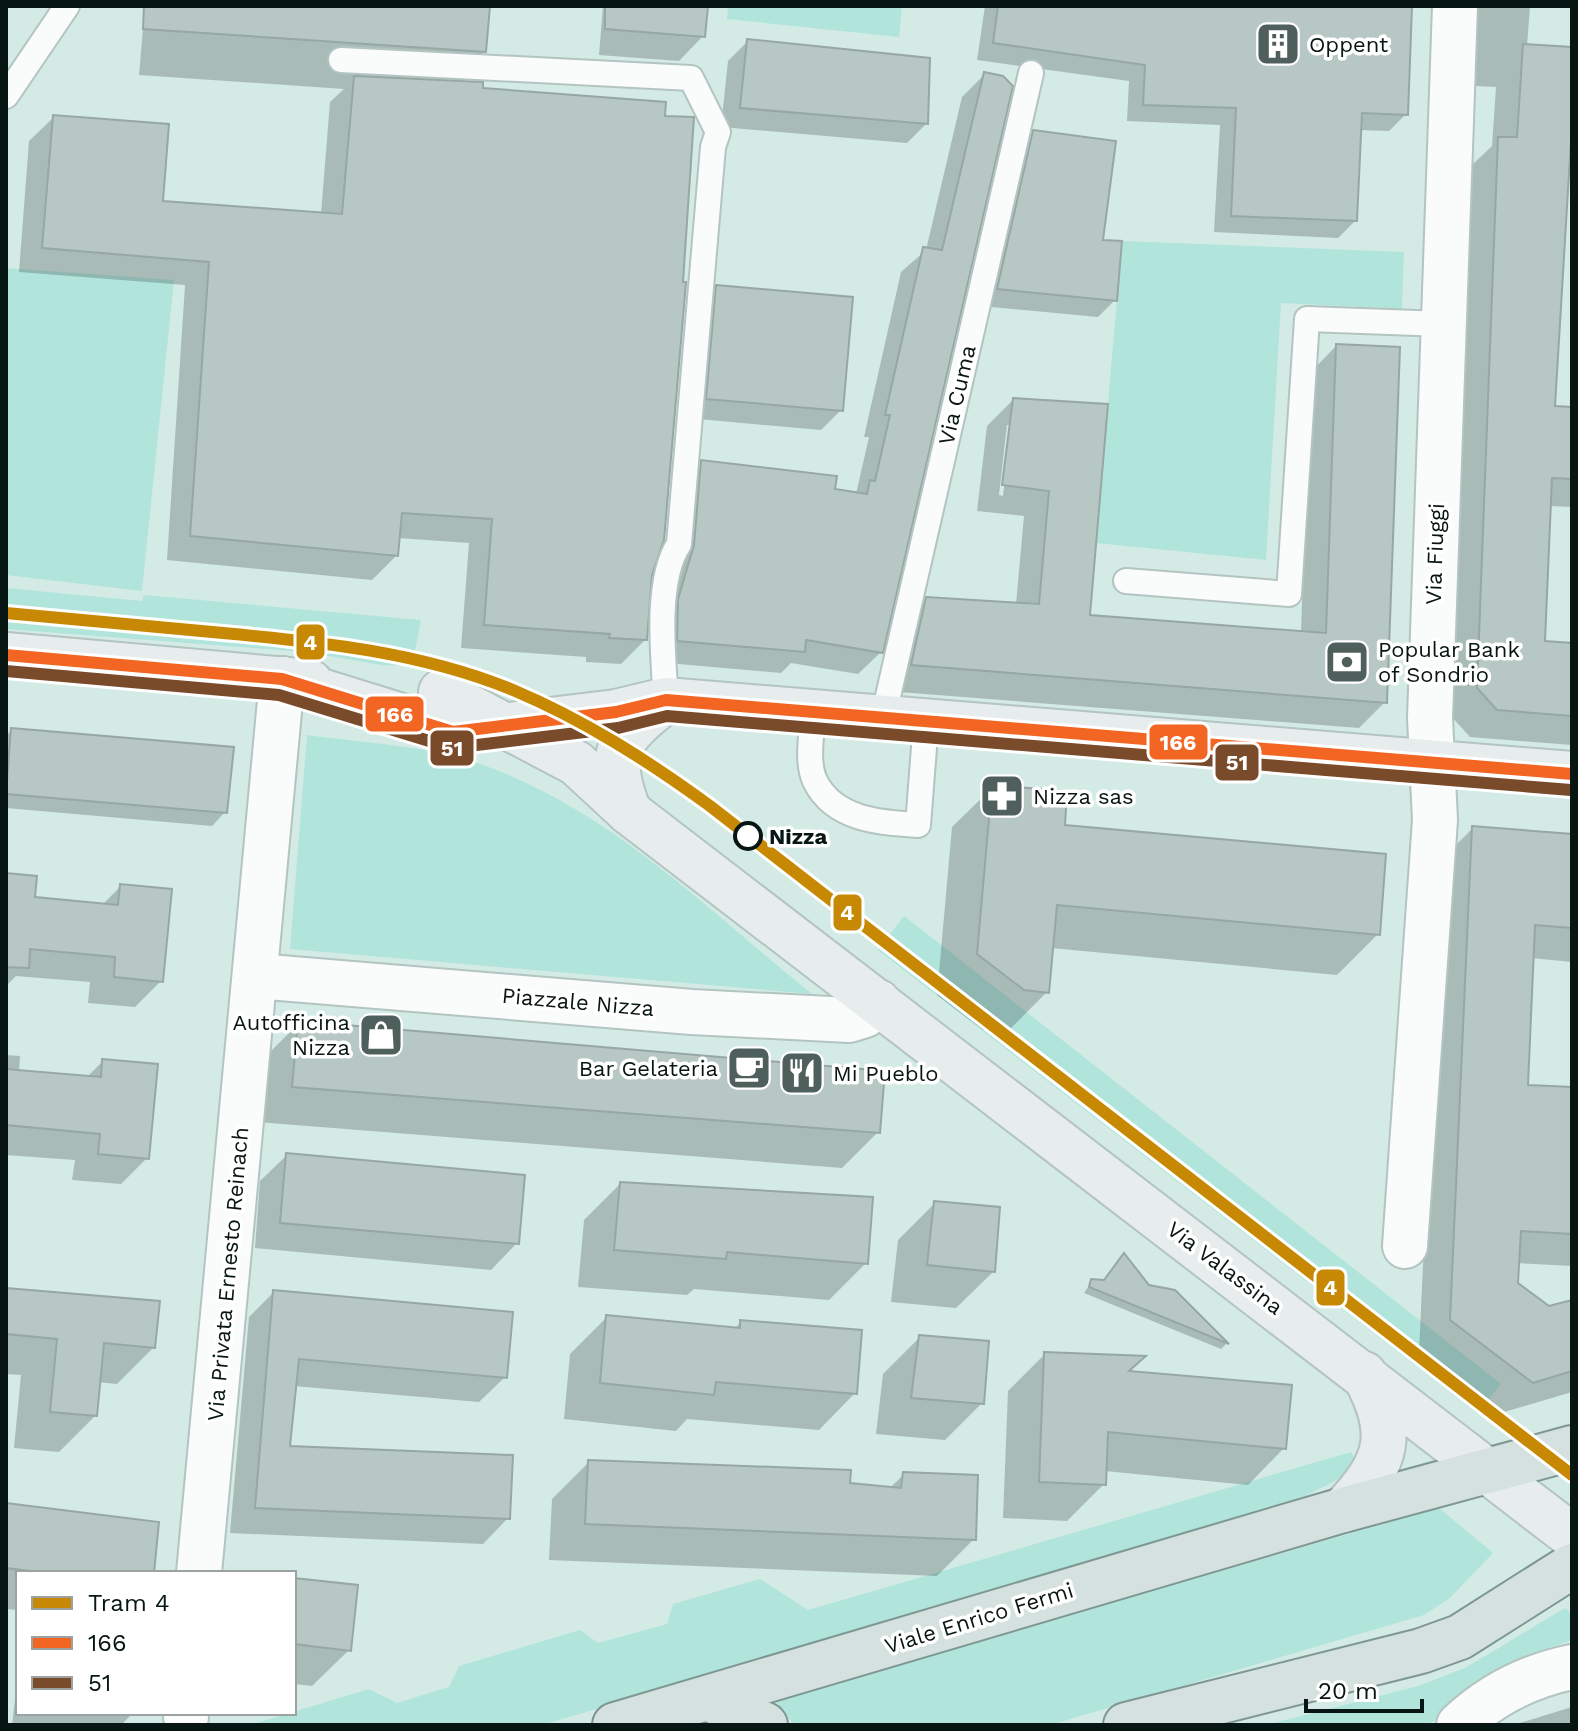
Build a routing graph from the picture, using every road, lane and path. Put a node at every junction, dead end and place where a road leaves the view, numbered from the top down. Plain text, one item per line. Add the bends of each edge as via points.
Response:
1 (67, 6) edge
2 (1455, 6) edge
3 (341, 60) dead end
4 (1031, 73) dead end
5 (6, 96) edge
6 (1444, 324) junction
7 (1126, 581) dead end
8 (6, 655) edge
9 (282, 679) junction
10 (666, 700) junction
11 (447, 712) junction
12 (601, 712) junction
13 (813, 713) junction
14 (883, 718) junction
15 (926, 722) junction
16 (510, 725) junction
17 (1432, 763) junction
18 (1572, 774) edge
19 (629, 812) junction
20 (256, 976) junction
21 (878, 1002) junction
22 (1405, 1246) dead end
23 (1364, 1374) junction
24 (1572, 1448) edge
25 (1488, 1471) junction
26 (1343, 1510) junction
27 (1572, 1536) edge
28 (1572, 1566) edge
29 (199, 1571) edge
30 (1572, 1667) edge
31 (708, 1698) junction
32 (615, 1725) edge
33 (765, 1725) edge
34 (1126, 1725) edge
35 (1459, 1725) edge

1 - 5 lane
2 - 6 street, Via Fiuggi
3 - 10 lane via 691,78 718,132 679,544 669,560 663,640
4 - 14 lane, Via Cuma
6 - 7 lane via 1307,319 1289,594
6 - 17 street, Via Fiuggi
8 - 9 main road
9 - 11 main road
9 - 20 street
10 - 12 main road
10 - 13 main road
10 - 19 main road via 630,728 620,743 617,782
11 - 12 main road via 514,692
11 - 16 main road
11 - 19 main road via 534,765
12 - 16 main road
13 - 14 main road
13 - 15 lane via 815,780 830,800 854,816 880,823 918,825
14 - 15 main road
15 - 17 main road
16 - 19 main road via 576,763
17 - 18 main road
17 - 22 street, Via Fiuggi via 1435,820
19 - 21 main road
20 - 21 street, Piazzale Nizza via 849,1020 865,1015
20 - 29 street, Via Privata Ernesto Reinach
21 - 23 main road, Via Valassina
23 - 25 main road, Via Valassina
23 - 26 main road via 1381,1405 1386,1440 1369,1482
24 - 25 main road, Viale Enrico Fermi
25 - 26 main road, Viale Enrico Fermi
25 - 27 main road, Via Valassina
26 - 31 main road, Viale Enrico Fermi
28 - 34 main road via 1460,1637 1421,1651
30 - 35 street via 1509,1687
31 - 32 main road, Viale Enrico Fermi
31 - 33 main road

